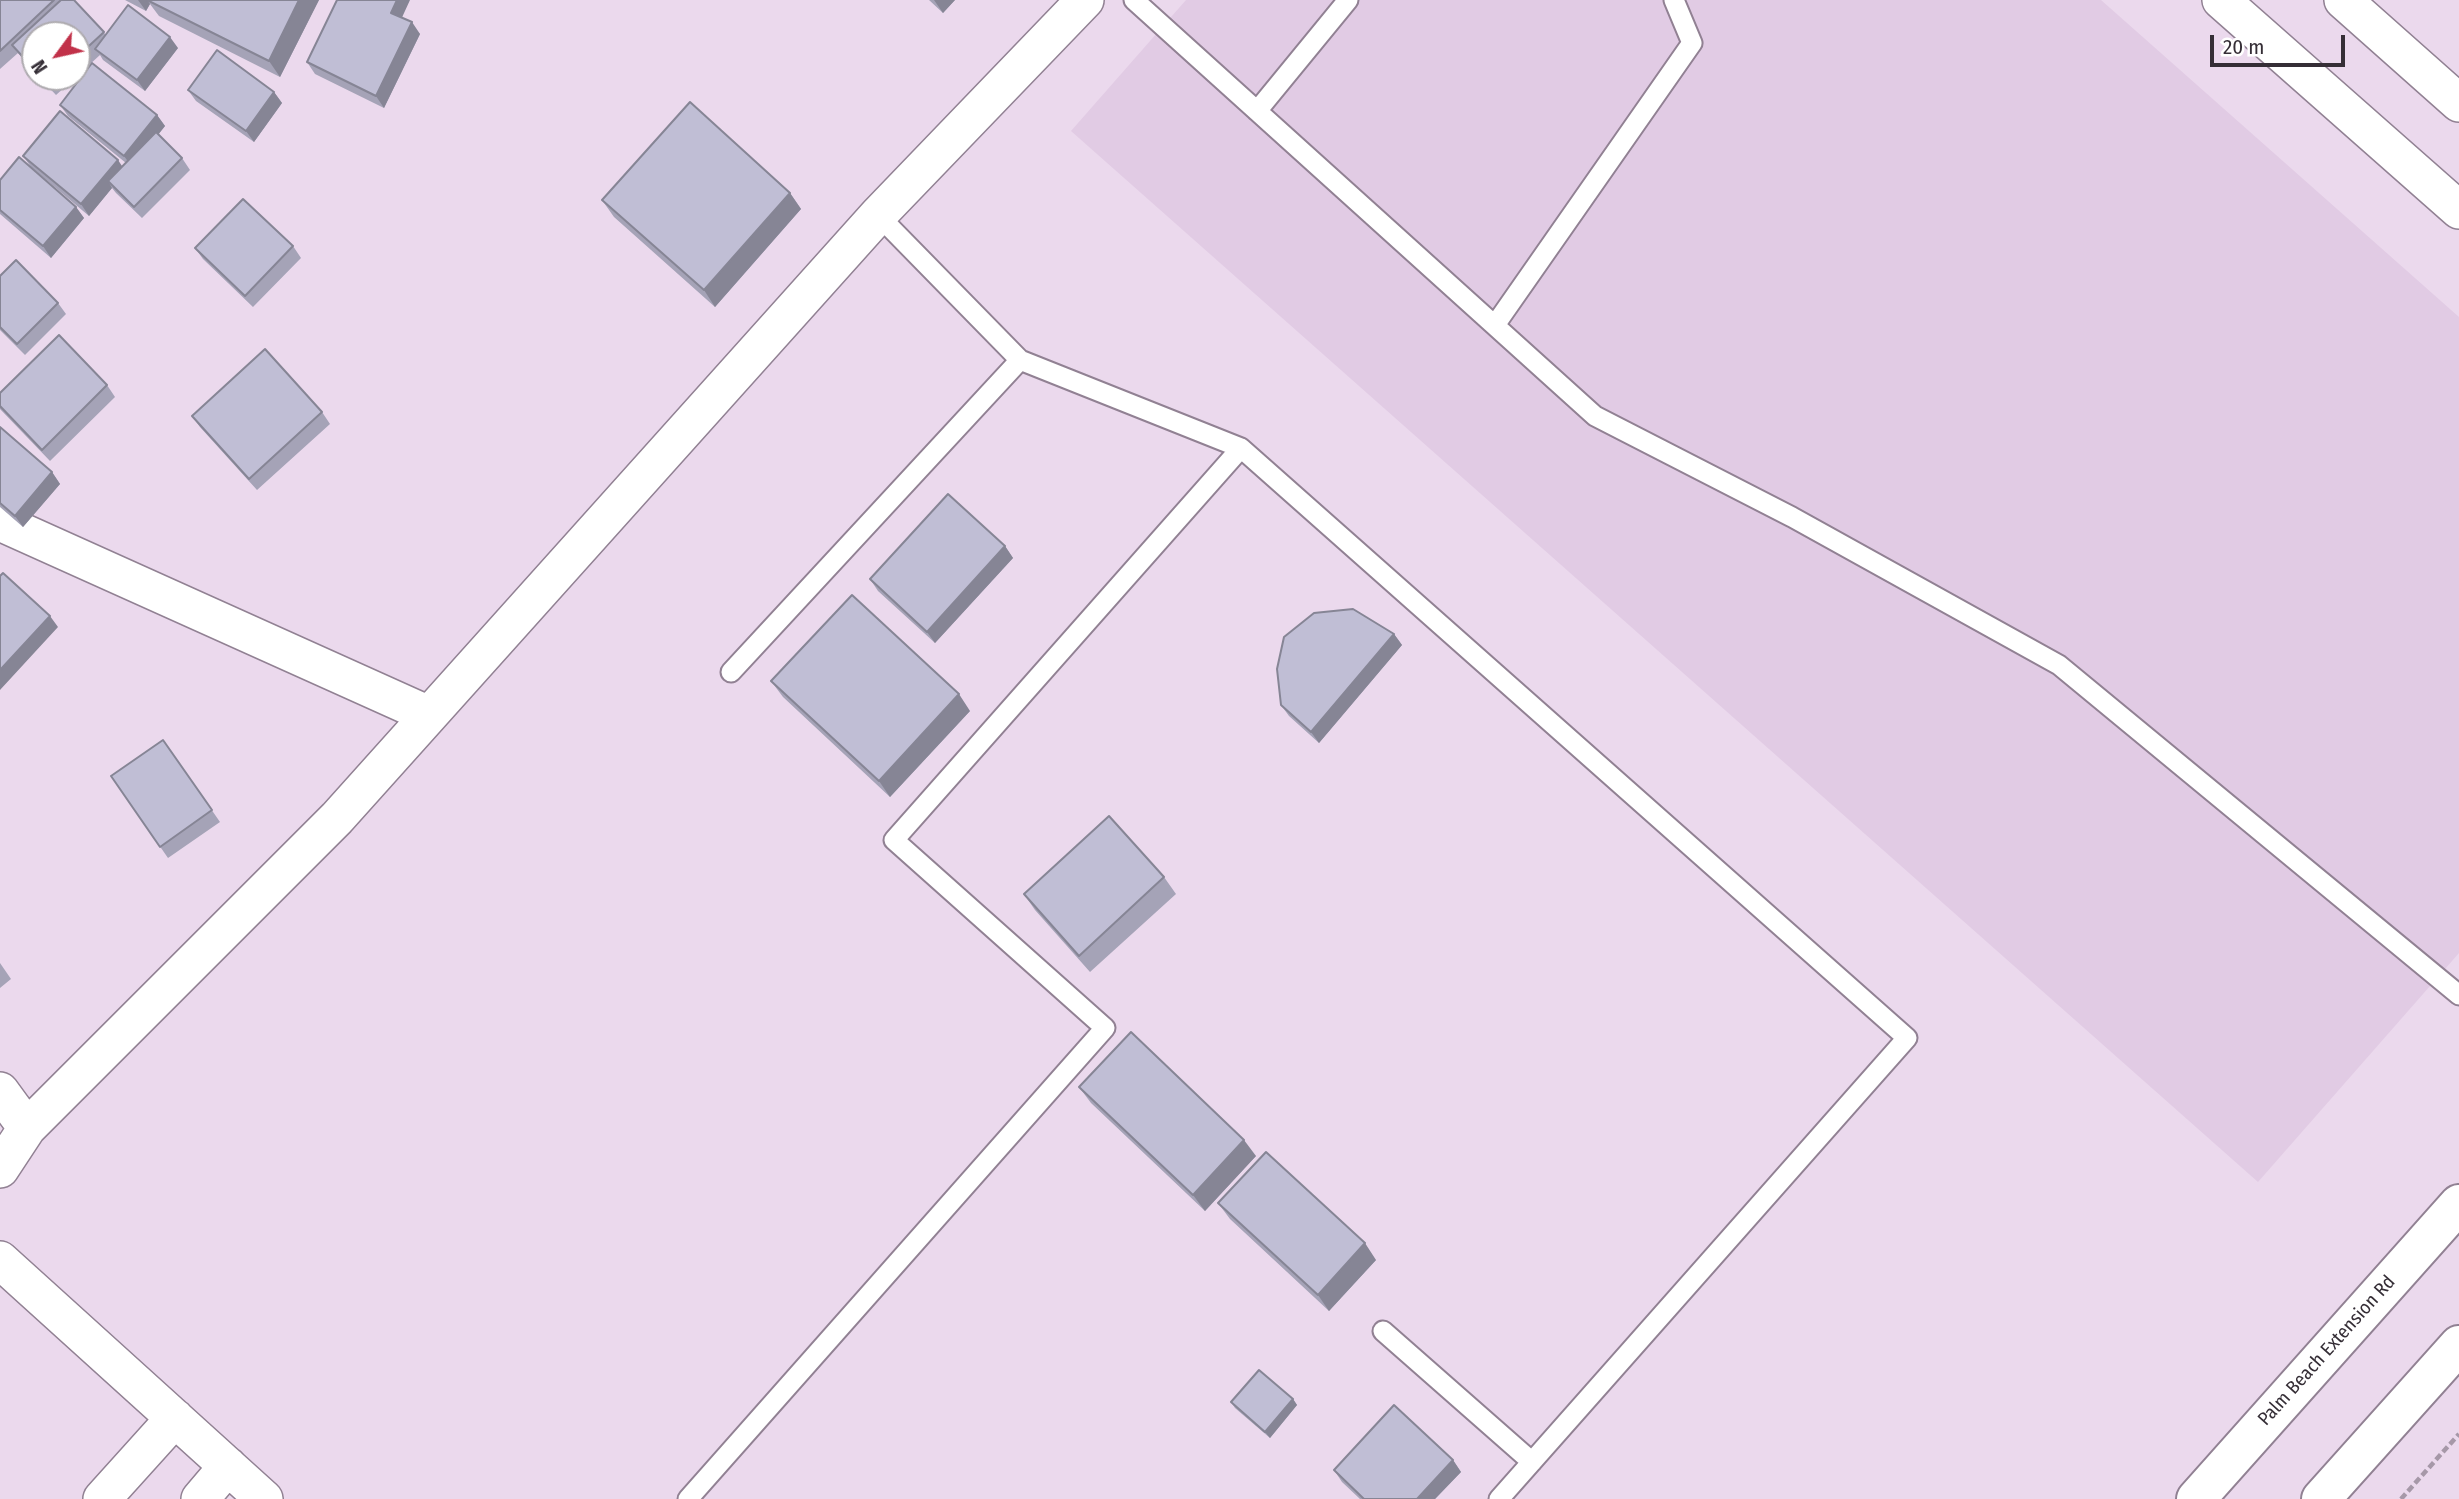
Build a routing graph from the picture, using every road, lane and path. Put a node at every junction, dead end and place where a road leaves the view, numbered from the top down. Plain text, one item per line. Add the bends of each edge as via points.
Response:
1 (1085, 0) edge
2 (1134, 0) edge
3 (1348, 0) edge
4 (1674, 0) edge
5 (2221, 0) edge
6 (2343, 0) edge
7 (2459, 103) edge
8 (1258, 111) junction
9 (2459, 210) edge
10 (878, 215) junction
11 (1495, 325) junction
12 (1020, 360) junction
13 (1241, 448) junction
14 (0, 522) edge
15 (731, 672) dead end
16 (429, 715) junction
17 (2459, 995) edge
18 (0, 1091) edge
19 (27, 1128) junction
20 (0, 1169) edge
21 (2459, 1204) edge
22 (0, 1260) edge
23 (1384, 1331) dead end
24 (2459, 1345) edge
25 (175, 1418) junction
26 (2459, 1434) edge
27 (1532, 1462) junction
28 (228, 1466) junction
29 (102, 1499) edge
30 (200, 1499) edge
31 (264, 1499) edge
32 (688, 1499) edge
33 (1499, 1499) edge
34 (2196, 1499) edge
35 (2321, 1499) edge
36 (2402, 1499) edge

1 - 10 street
2 - 8 lane
3 - 8 lane
4 - 11 lane via 1692,43
5 - 9 street
6 - 7 street
8 - 11 lane
10 - 12 lane
10 - 16 street
11 - 17 lane via 1595,416 1792,517 2059,665
12 - 13 lane
12 - 15 lane
13 - 27 lane via 1907,1038
13 - 32 lane via 894,840 1105,1028
14 - 16 street
16 - 19 street via 337,818
18 - 19 street
19 - 20 street
21 - 34 street, Palm Beach Extension Rd
22 - 25 street
23 - 27 lane
24 - 35 street
25 - 28 street
25 - 29 street
26 - 36 path
27 - 33 lane
28 - 30 street
28 - 31 street

